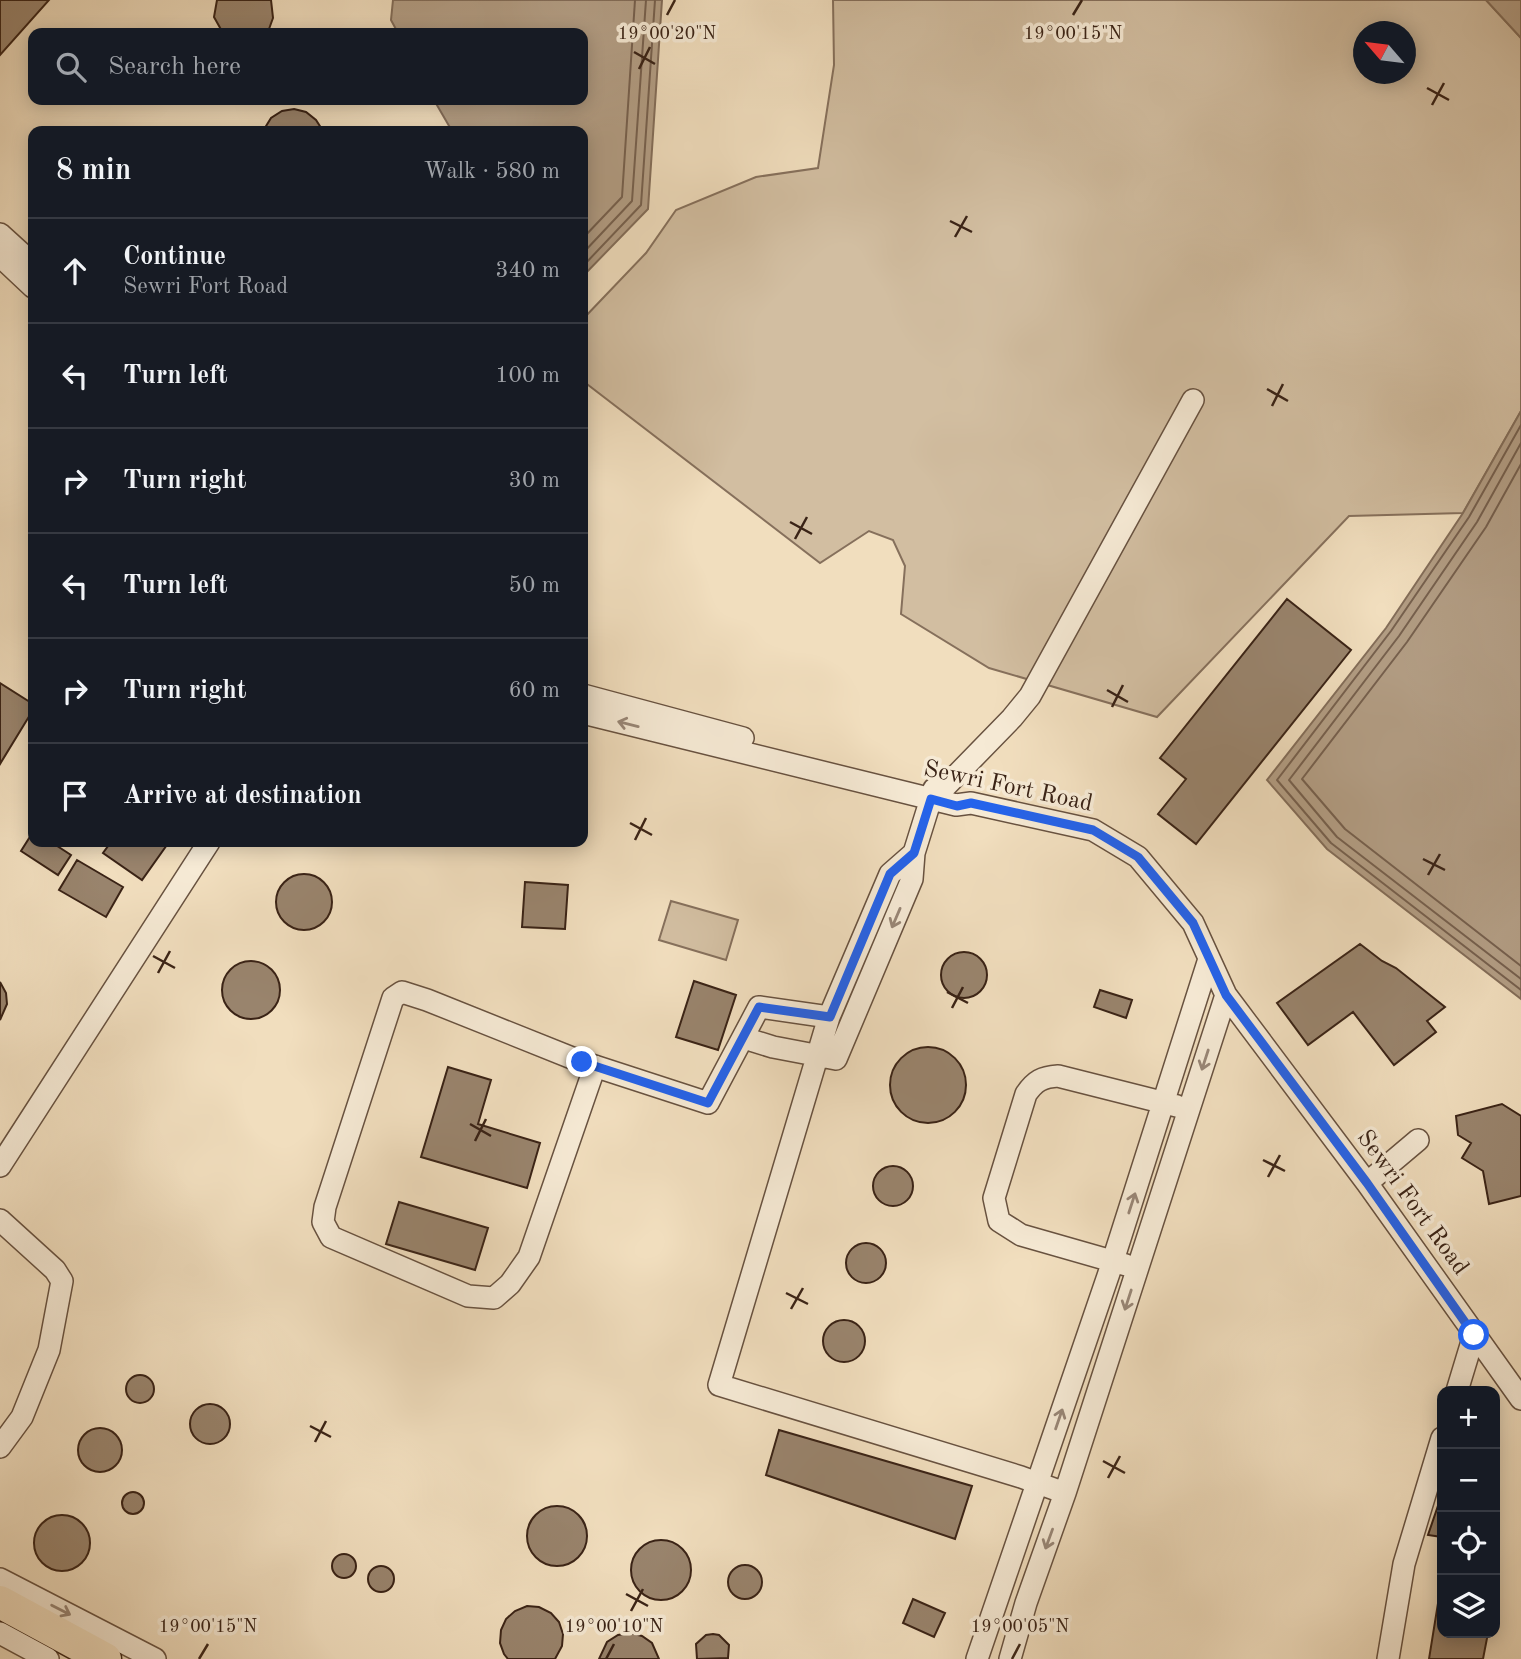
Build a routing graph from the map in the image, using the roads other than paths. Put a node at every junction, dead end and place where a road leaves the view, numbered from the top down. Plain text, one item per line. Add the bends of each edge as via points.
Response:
1 (0, 234) edge
2 (0, 256) edge
3 (28, 259) edge
4 (28, 282) edge
5 (1193, 400) dead end
6 (588, 705) edge
7 (936, 795) junction
8 (206, 847) edge
9 (914, 853) junction
10 (1209, 959) junction
11 (1226, 995) junction
12 (830, 1017) junction
13 (744, 1038) junction
14 (818, 1055) junction
15 (595, 1066) junction
16 (1165, 1102) junction
17 (1189, 1110) junction
18 (1418, 1140) dead end
19 (0, 1167) edge
20 (1367, 1183) junction
21 (0, 1220) edge
22 (1113, 1261) junction
23 (1138, 1269) junction
24 (1474, 1335) junction
25 (1459, 1386) edge
26 (1521, 1399) edge
27 (0, 1447) edge
28 (1439, 1449) edge
29 (1037, 1483) junction
30 (1065, 1493) junction
31 (0, 1579) edge
32 (0, 1602) edge
33 (0, 1620) edge
34 (0, 1633) edge
35 (48, 1659) edge
36 (67, 1659) edge
37 (105, 1659) edge
38 (155, 1659) edge
39 (977, 1659) edge
40 (1010, 1659) edge
41 (1388, 1659) edge

1 - 3 street
2 - 4 street
5 - 7 street via 1030,696
6 - 7 street, Sewri Fort Road
7 - 9 street
7 - 10 street, Sewri Fort Road via 957,806 971,803 1093,830 1138,857 1193,923
8 - 19 street
9 - 12 street via 890,874
9 -> 14 street via 912,879 836,1059
10 - 11 street, Sewri Fort Road
10 - 16 street
11 -> 17 street
11 - 20 street, Sewri Fort Road
12 - 13 street via 759,1007
12 - 14 street
13 - 14 street
13 - 15 street via 708,1103
14 - 29 street via 719,1385
15 - 15 street via 529,1257 494,1298 468,1296 331,1237 323,1222 325,1207 393,998 402,992
16 - 17 street
22 -> 16 street
16 - 22 street via 1058,1076 1033,1083 1026,1094 994,1198 999,1221 1021,1235
17 - 23 street
18 - 20 street
20 - 24 street, Sewri Fort Road
21 - 27 street via 62,1281 50,1350 22,1417
22 - 23 street
29 -> 22 street
23 -> 30 street
24 - 25 street
24 - 26 street, Sewri Fort Road
28 - 41 street via 1404,1564
29 - 30 street
29 - 39 street
30 -> 40 street
31 -> 38 street
32 - 37 highway
33 - 36 highway
34 - 35 street

